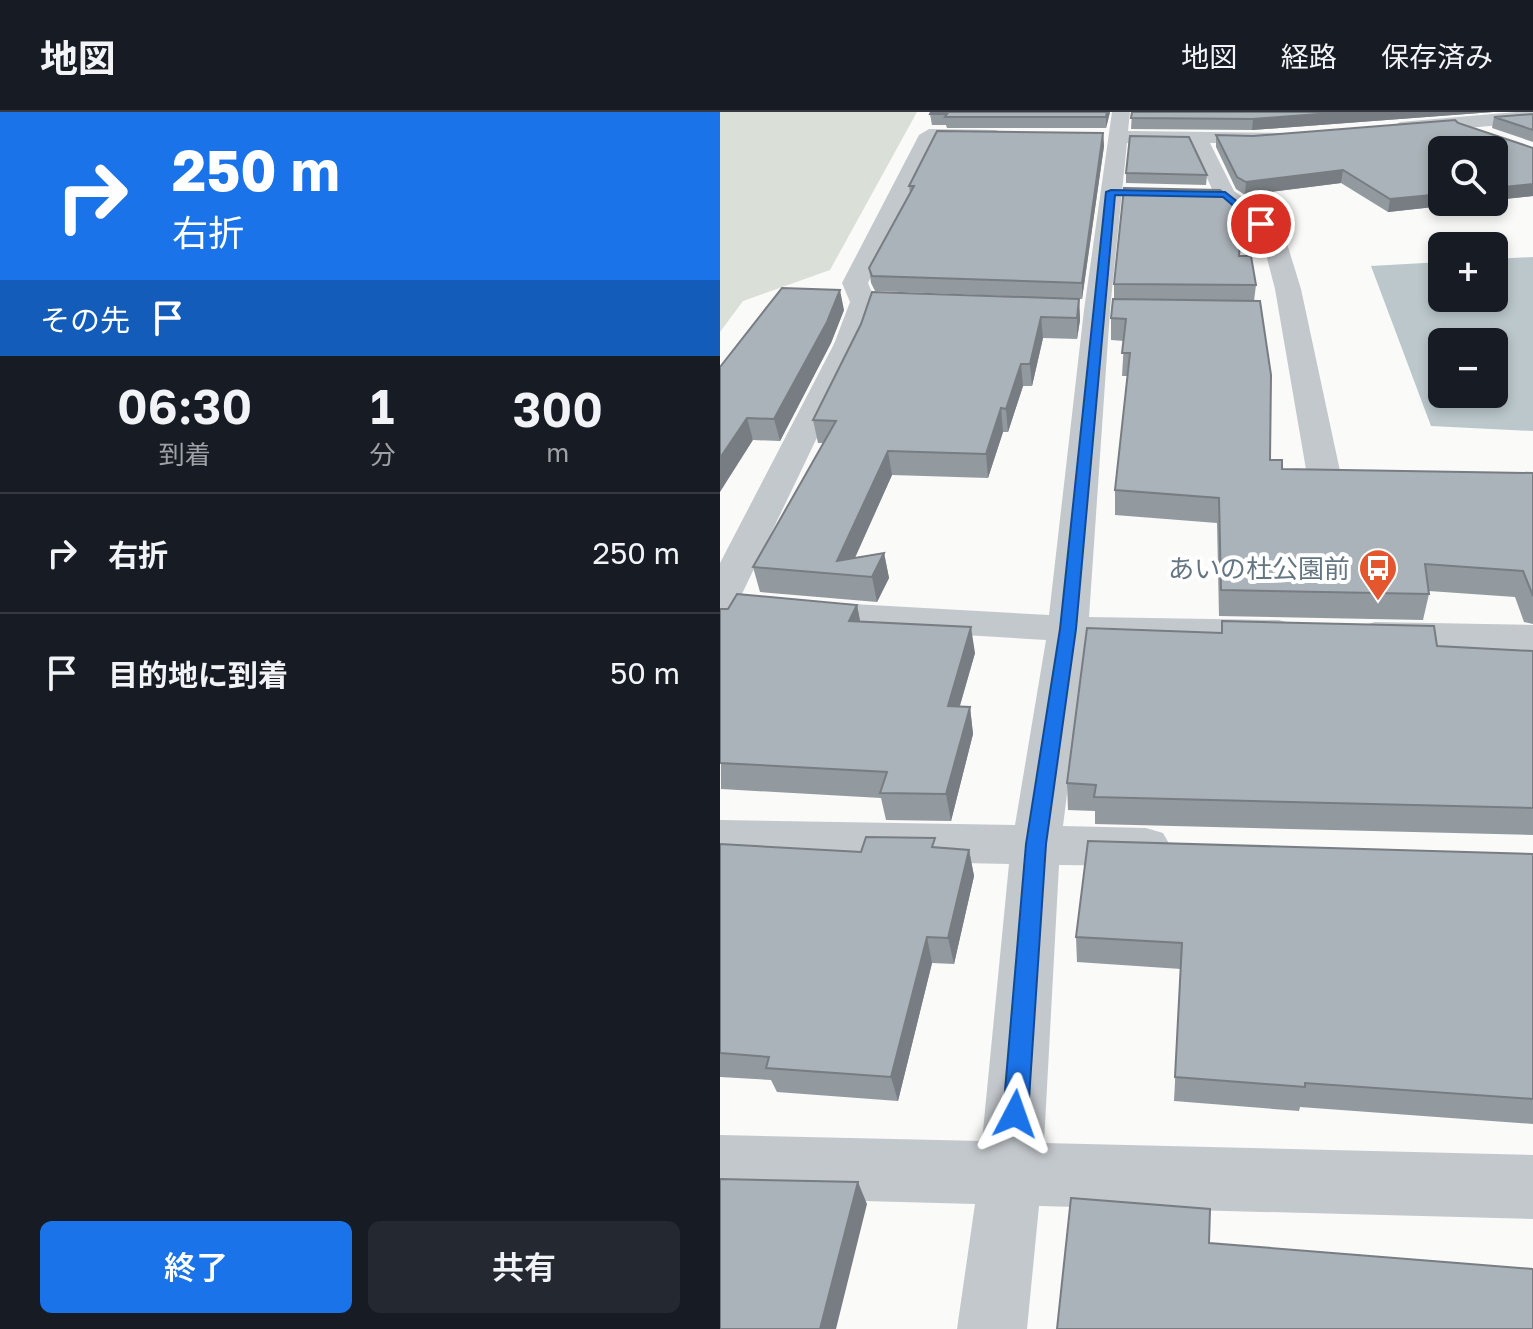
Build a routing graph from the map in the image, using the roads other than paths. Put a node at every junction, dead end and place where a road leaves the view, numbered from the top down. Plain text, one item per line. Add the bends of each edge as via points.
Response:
1 (988, 112) edge
2 (1417, 112) edge
3 (1533, 114) edge
4 (1453, 124) junction
5 (1113, 128) edge
6 (1385, 129) edge
7 (977, 135) junction
8 (1297, 135) edge
9 (1008, 136) edge
10 (1487, 136) edge
11 (1198, 138) junction
12 (1196, 194) edge
13 (1225, 195) junction
14 (1066, 309) edge
15 (1097, 310) junction
16 (1127, 310) edge
17 (1399, 483) edge
18 (739, 605) edge
19 (1068, 629) junction
20 (1533, 638) edge
21 (720, 839) edge
22 (1036, 844) junction
23 (1191, 848) edge
24 (720, 1166) edge
25 (1011, 1173) junction
26 (1533, 1187) edge
27 (992, 1329) edge

1 - 7 street
2 - 4 street
3 - 4 street
4 - 6 street
4 - 10 street
5 - 11 street
5 - 15 street via 1125,193
7 - 9 street
7 - 18 street via 929,135 855,283 879,302 848,344
8 - 11 street
11 - 13 street
12 - 13 street
13 - 17 street via 1273,237 1288,289 1275,311 1325,481
14 - 15 street
15 - 16 street
15 - 19 street
18 - 19 street via 825,616
19 - 20 street
19 - 22 street
21 - 22 street
22 - 23 street
22 - 25 street
24 - 25 street
25 - 26 street
25 - 27 street

